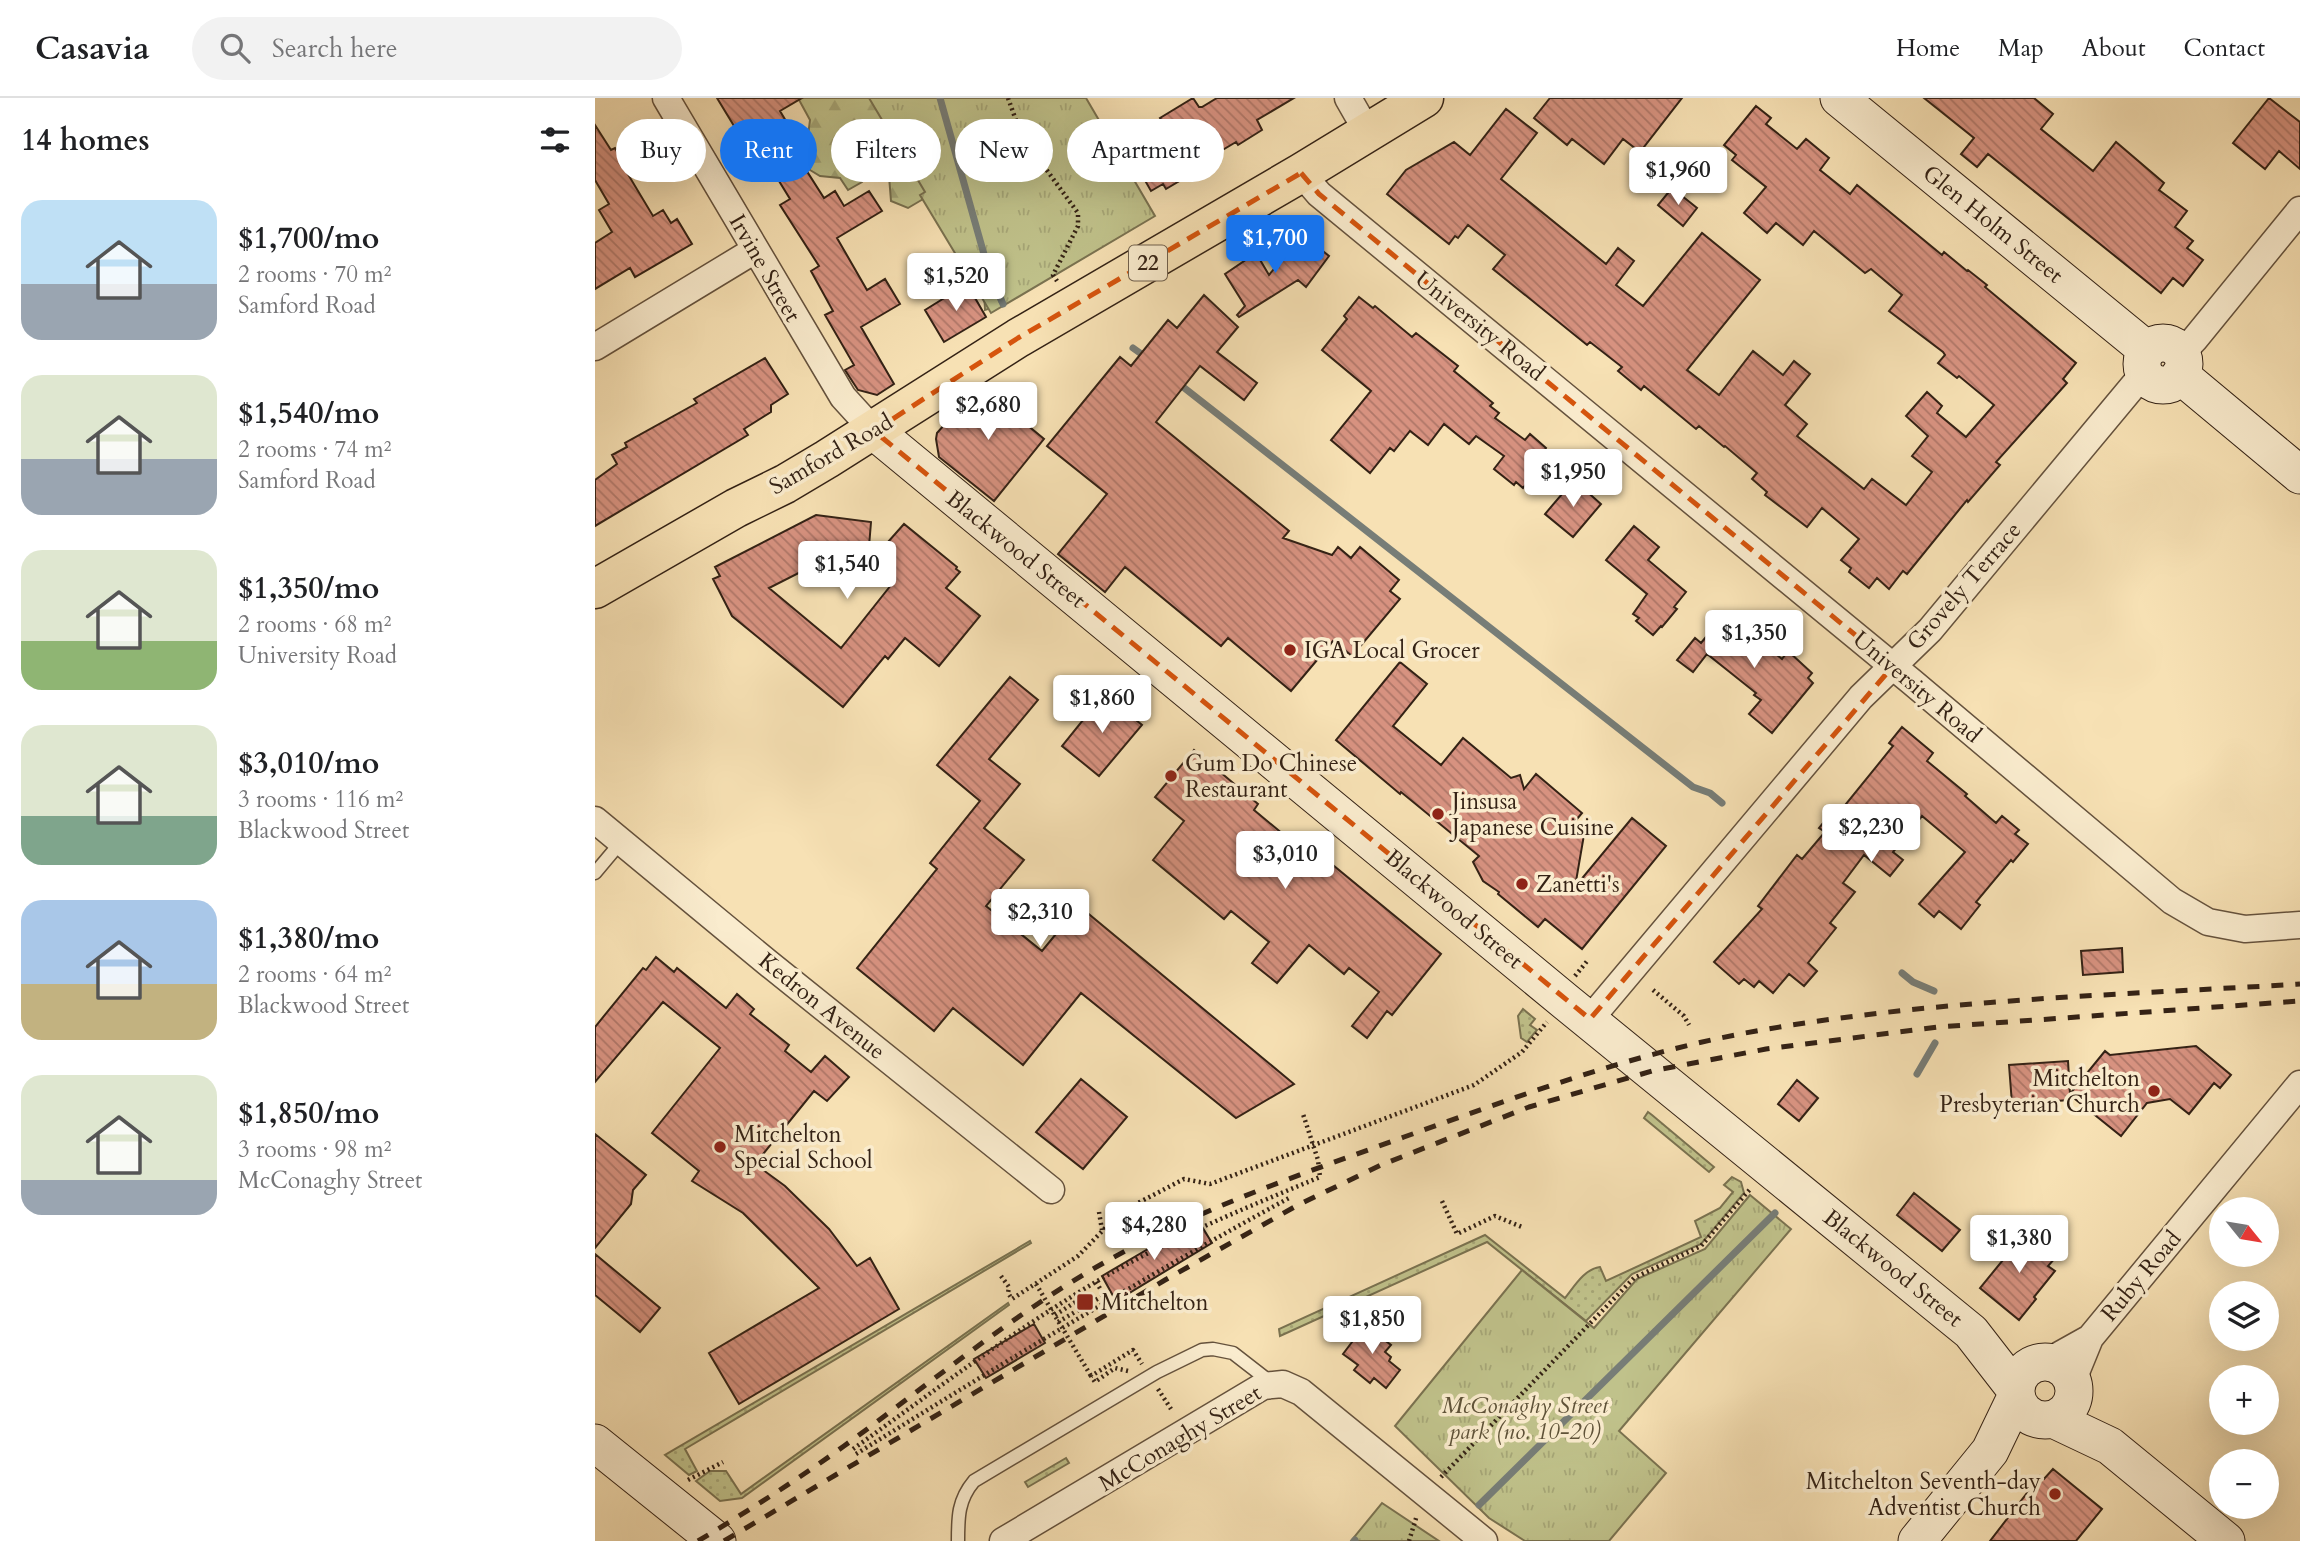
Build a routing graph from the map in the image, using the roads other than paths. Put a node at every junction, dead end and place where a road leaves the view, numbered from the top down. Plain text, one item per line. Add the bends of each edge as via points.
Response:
1 (666, 98) edge
2 (1348, 98) edge
3 (1424, 98) edge
4 (1839, 98) edge
5 (1368, 133) junction
6 (1301, 173) junction
7 (2296, 223) edge
8 (755, 250) junction
9 (595, 347) edge
10 (2163, 363) junction
11 (874, 431) junction
12 (2300, 475) edge
13 (595, 589) edge
14 (1893, 666) junction
15 (595, 820) edge
16 (621, 842) junction
17 (595, 873) edge
18 (2300, 925) edge
19 (1590, 1019) junction
20 (2300, 1084) edge
21 (1051, 1190) dead end
22 (1273, 1384) junction
23 (2045, 1391) junction
24 (595, 1443) edge
25 (717, 1541) edge
26 (958, 1541) edge
27 (1003, 1541) edge
28 (1484, 1541) edge
29 (1917, 1541) edge
30 (2226, 1541) edge

1 - 8 street, Irvine Street
2 - 5 street
3 - 5 main road, Samford Road / 22
4 - 10 street, Glen Holm Street
5 - 6 main road, Samford Road / 22
6 - 11 main road, Samford Road / 22 via 1018,338
6 - 14 street, University Road via 1330,203
7 - 10 street, Grovely Terrace via 2194,340
8 - 9 street
8 - 11 street, Irvine Street via 843,397
10 - 12 street, Glen Holm Street
10 - 14 street, Grovely Terrace via 1930,630
11 - 13 main road, Samford Road / 22
11 - 19 street, Blackwood Street
14 - 18 street, University Road via 2172,901 2208,922 2233,927
14 - 19 street, Grovely Terrace via 1861,697
15 - 16 street, Kedron Avenue
16 - 17 lane
16 - 21 street, Kedron Avenue
19 - 23 street, Blackwood Street
20 - 23 street, Ruby Road
22 - 26 lane via 1233,1353 1213,1349 1192,1354 974,1481 960,1502
22 - 27 street, McConaghy Street
22 - 28 street, McConaghy Street via 1301,1392
23 - 29 street
23 - 30 street, Blackwood Street
24 - 25 street

